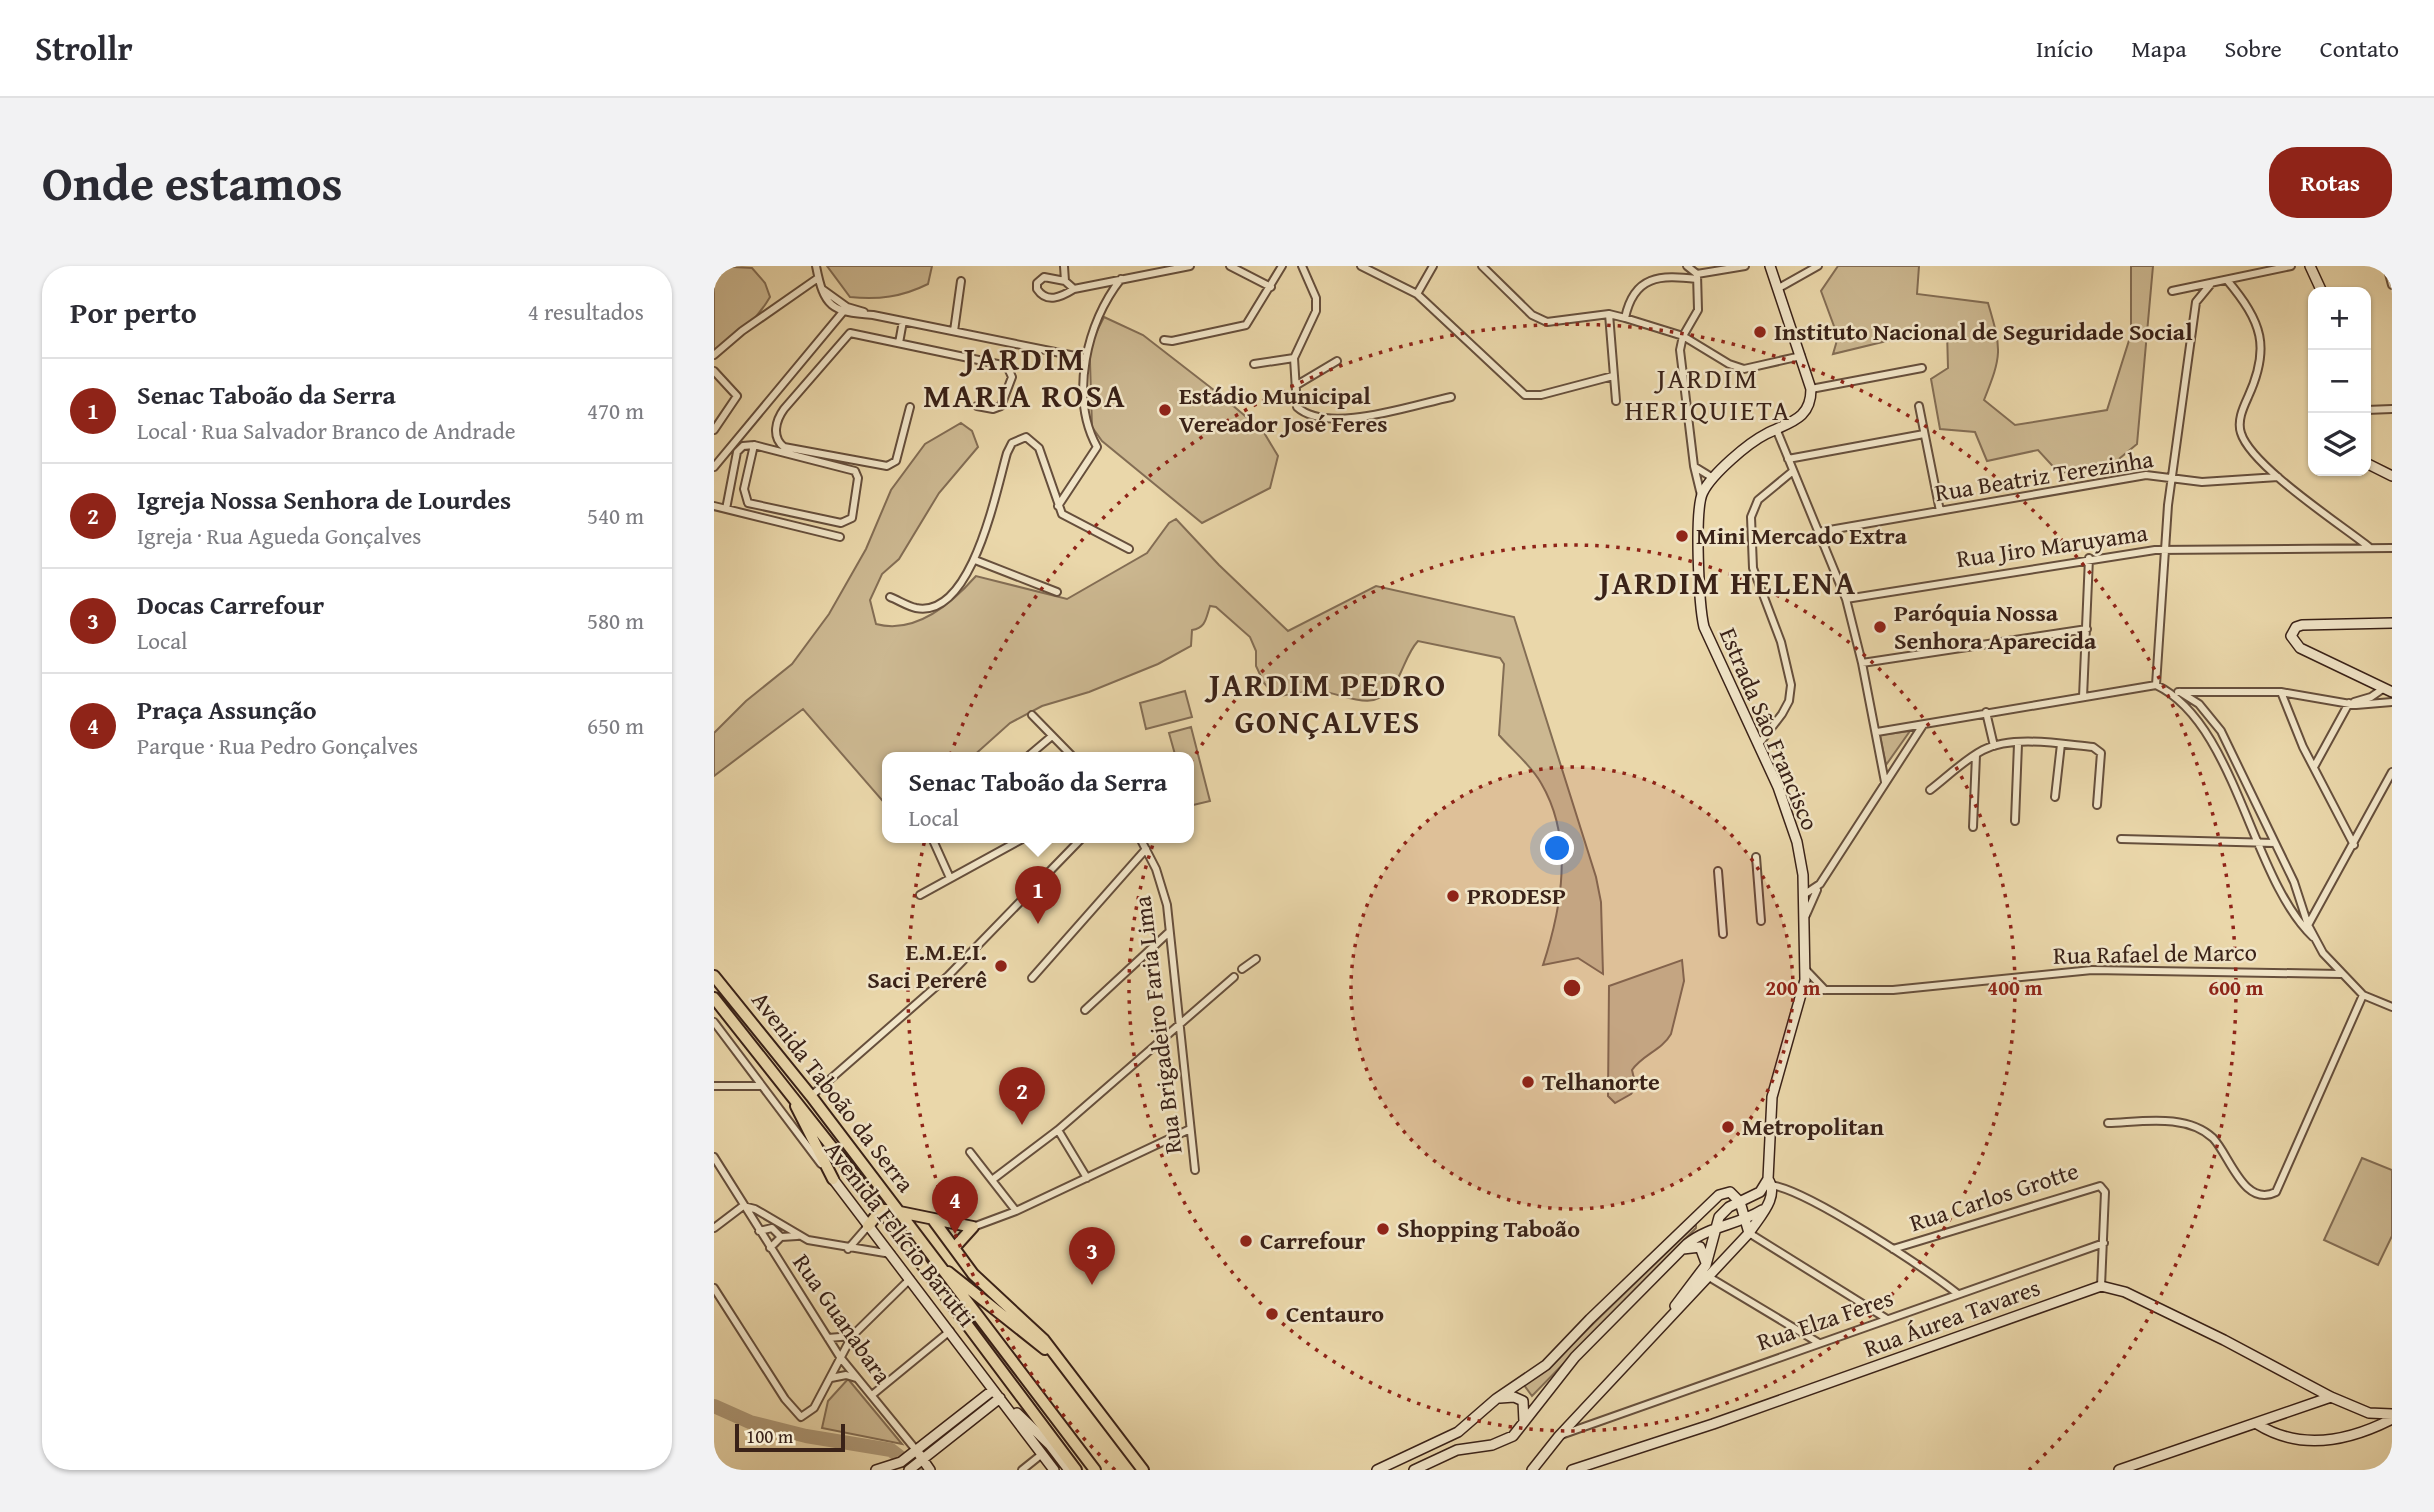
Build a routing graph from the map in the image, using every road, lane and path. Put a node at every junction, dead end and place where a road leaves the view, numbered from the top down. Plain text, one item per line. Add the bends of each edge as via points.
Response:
1 (816, 266) edge
2 (1064, 266) edge
3 (1189, 266) edge
4 (1230, 266) edge
5 (1282, 266) edge
6 (1302, 266) edge
7 (1361, 266) edge
8 (1384, 266) edge
9 (1433, 266) edge
10 (1482, 266) edge
11 (1687, 266) edge
12 (1745, 266) edge
13 (1770, 266) edge
14 (1818, 266) edge
15 (2291, 266) edge
16 (2309, 266) edge
17 (2386, 266) edge
18 (1178, 267) edge
19 (1380, 274) junction
20 (1697, 277) junction
21 (818, 278) junction
22 (1121, 279) junction
23 (2227, 280) junction
24 (961, 281) dead end
25 (1065, 281) junction
26 (2210, 285) junction
27 (2392, 285) edge
28 (1271, 287) junction
29 (2320, 287) edge
30 (1779, 288) junction
31 (1074, 289) junction
32 (2172, 291) dead end
33 (1417, 294) junction
34 (846, 309) junction
35 (1609, 314) junction
36 (1625, 318) junction
37 (903, 321) junction
38 (954, 331) junction
39 (1683, 336) junction
40 (1164, 340) dead end
41 (899, 343) junction
42 (714, 355) edge
43 (1802, 356) junction
44 (1085, 358) junction
45 (1294, 358) junction
46 (1337, 360) dead end
47 (1254, 364) dead end
48 (1922, 368) dead end
49 (714, 372) edge
50 (1613, 376) junction
51 (1295, 386) junction
52 (1811, 389) junction
53 (1451, 397) dead end
54 (1616, 401) dead end
55 (977, 406) dead end
56 (1919, 406) dead end
57 (910, 407) dead end
58 (2371, 410) edge
59 (2392, 410) edge
60 (714, 430) edge
61 (1776, 430) junction
62 (1924, 434) junction
63 (754, 444) junction
64 (1788, 459) junction
65 (1694, 466) junction
66 (2371, 466) edge
67 (714, 467) edge
68 (1793, 471) junction
69 (2392, 476) edge
70 (2173, 477) junction
71 (2278, 477) junction
72 (1713, 478) junction
73 (1701, 495) junction
74 (714, 506) edge
75 (1058, 506) junction
76 (726, 509) junction
77 (1940, 511) junction
78 (1818, 532) junction
79 (840, 537) dead end
80 (2369, 547) junction
81 (2392, 548) edge
82 (1129, 549) dead end
83 (2164, 550) junction
84 (2089, 558) junction
85 (975, 560) junction
86 (1057, 592) dead end
87 (890, 597) dead end
88 (1846, 599) junction
89 (2392, 623) edge
90 (2087, 629) junction
91 (1862, 663) junction
92 (2156, 684) junction
93 (2388, 690) edge
94 (2281, 692) junction
95 (2178, 694) junction
96 (2083, 697) junction
97 (2392, 702) edge
98 (2349, 703) junction
99 (1986, 712) junction
100 (1032, 715) dead end
101 (2212, 720) junction
102 (1923, 725) junction
103 (2202, 727) junction
104 (1877, 732) junction
105 (1052, 736) junction
106 (1759, 744) junction
107 (2018, 744) junction
108 (2061, 744) junction
109 (1994, 746) junction
110 (1033, 752) edge
111 (1068, 752) edge
112 (1976, 755) junction
113 (2314, 767) junction
114 (2392, 772) edge
115 (1885, 782) junction
116 (1930, 790) dead end
117 (2056, 797) dead end
118 (2097, 805) dead end
119 (2015, 821) dead end
120 (1973, 827) dead end
121 (2121, 839) dead end
122 (2259, 842) junction
123 (935, 843) edge
124 (1015, 843) edge
125 (1077, 843) edge
126 (1143, 843) edge
127 (2276, 843) junction
128 (2354, 845) junction
129 (1146, 849) junction
130 (1756, 857) dead end
131 (1718, 871) dead end
132 (1803, 875) junction
133 (950, 878) junction
134 (1819, 886) junction
135 (1805, 894) junction
136 (920, 895) dead end
137 (1805, 917) junction
138 (1761, 921) dead end
139 (2307, 928) junction
140 (1168, 933) junction
141 (1723, 934) dead end
142 (1256, 959) dead end
143 (1242, 969) dead end
144 (1805, 969) junction
145 (2341, 974) junction
146 (714, 976) edge
147 (1234, 977) dead end
148 (1032, 978) dead end
149 (1801, 990) junction
150 (1826, 991) junction
151 (2363, 995) junction
152 (714, 998) edge
153 (2392, 1007) edge
154 (1085, 1010) dead end
155 (714, 1022) edge
156 (1179, 1025) junction
157 (714, 1086) edge
158 (761, 1086) junction
159 (793, 1096) junction
160 (811, 1096) junction
161 (2108, 1123) dead end
162 (1190, 1129) junction
163 (1058, 1130) junction
164 (970, 1152) dead end
165 (714, 1157) edge
166 (1195, 1170) dead end
167 (1087, 1178) junction
168 (833, 1179) junction
169 (992, 1180) junction
170 (1769, 1183) junction
171 (1740, 1202) junction
172 (743, 1206) junction
173 (1766, 1207) junction
174 (881, 1210) junction
175 (899, 1210) junction
176 (1016, 1211) junction
177 (1746, 1220) junction
178 (934, 1221) junction
179 (774, 1225) junction
180 (869, 1226) junction
181 (973, 1227) junction
182 (714, 1228) edge
183 (1714, 1228) junction
184 (759, 1231) junction
185 (1749, 1233) junction
186 (799, 1236) junction
187 (781, 1237) junction
188 (2104, 1243) junction
189 (770, 1248) junction
190 (848, 1248) junction
191 (954, 1248) junction
192 (1893, 1249) junction
193 (1682, 1250) junction
194 (891, 1254) junction
195 (1706, 1265) junction
196 (941, 1268) junction
197 (1709, 1277) junction
198 (910, 1279) junction
199 (2101, 1286) junction
200 (714, 1288) edge
201 (1958, 1294) junction
202 (1669, 1316) junction
203 (1887, 1319) junction
204 (950, 1331) junction
205 (852, 1336) junction
206 (828, 1338) junction
207 (1819, 1343) junction
208 (840, 1357) junction
209 (1061, 1362) junction
210 (831, 1378) junction
211 (857, 1378) junction
212 (993, 1390) junction
213 (872, 1395) junction
214 (2331, 1397) junction
215 (1000, 1398) junction
216 (1496, 1399) junction
217 (1007, 1406) junction
218 (970, 1407) junction
219 (961, 1414) junction
220 (978, 1416) junction
221 (2392, 1416) edge
222 (968, 1423) junction
223 (1524, 1424) junction
224 (2257, 1424) junction
225 (1559, 1436) junction
226 (1042, 1454) junction
227 (917, 1455) junction
228 (899, 1465) edge
229 (876, 1470) edge
230 (909, 1470) edge
231 (930, 1470) edge
232 (1022, 1470) edge
233 (1054, 1470) edge
234 (1069, 1470) edge
235 (1076, 1470) edge
236 (1095, 1470) edge
237 (1143, 1470) edge
238 (1377, 1470) edge
239 (1414, 1470) edge
240 (1532, 1470) edge
241 (1572, 1470) edge
242 (2119, 1470) edge

1 - 21 street
2 - 25 street
3 - 18 street
4 - 28 street
5 - 28 street
6 - 45 street via 1317,311
7 - 19 street
8 - 19 street
9 - 33 street
10 - 35 street via 1540,320 1559,322
11 - 20 street
12 - 20 street
13 - 30 main road
14 - 30 street
15 - 23 street
16 - 29 main road
17 - 27 street
18 - 22 street
19 - 33 street
20 - 36 street via 1652,279 1636,289
20 - 39 street via 1698,310
21 - 34 street via 828,303
21 - 42 street
22 - 31 street
22 - 44 street
23 - 26 street
23 - 71 street via 2256,324 2263,349 2239,420 2240,433
24 - 38 street
25 - 31 street
25 - 31 street via 1044,277 1037,289 1044,297 1055,298
26 - 32 street
26 - 70 street via 2196,302
28 - 40 street via 1246,325
30 - 43 main road
33 - 50 street via 1525,395
34 - 37 street
34 - 67 street
35 - 36 street
35 - 50 street
36 - 39 street
37 - 38 street
37 - 41 street
38 - 44 street
39 - 43 street via 1744,369
39 - 65 street via 1681,362
41 - 55 street via 1007,366 1012,377 1002,406
41 - 57 street via 847,334 784,408 777,419 777,436 784,447 887,466 896,461
43 - 52 main road
44 - 75 street via 1087,424 1097,447
45 - 47 street
45 - 51 street
46 - 51 street
48 - 52 street
49 - 60 street via 737,396
50 - 54 street
51 - 53 street via 1297,407 1305,415 1338,419
52 - 61 main road via 1805,413
56 - 62 street
58 - 59 street
61 - 64 street
61 - 72 main road via 1744,449
62 - 64 street
62 - 77 street
63 - 63 street via 855,471 852,518 841,523 748,503 744,489
63 - 76 street via 737,453
64 - 68 street
65 - 72 street
65 - 73 street
66 - 69 main road
68 - 78 street
68 - 106 street via 1758,500 1751,517 1753,568 1781,642 1791,685 1782,714
70 - 71 street, Rua Beatriz Terezinha via 2202,482
70 - 77 street, Rua Beatriz Terezinha via 2147,475
70 - 83 street
71 - 80 street
72 - 73 main road
73 - 106 main road, Estrada São Francisco via 1700,612
74 - 76 street
75 - 82 street via 1069,520
75 - 85 street via 1039,448 1026,437 1012,443
76 - 79 street
77 - 78 street, Rua Beatriz Terezinha
78 - 88 street
80 - 81 street, Rua Jiro Maruyama
80 - 83 street, Rua Jiro Maruyama
83 - 84 street, Rua Jiro Maruyama
83 - 92 street
84 - 88 street, Rua Jiro Maruyama
84 - 90 street
85 - 86 street
85 - 87 street via 948,598 934,606 917,608
88 - 91 street
89 - 93 main road via 2302,625 2295,627 2291,636 2300,648
90 - 91 street
90 - 96 street
91 - 104 street
92 - 95 street
92 - 96 street
93 - 98 street
94 - 95 street
94 - 98 street
94 - 113 street
95 - 101 street via 2199,704
95 - 103 street
96 - 99 street
97 - 98 street
98 - 113 street
99 - 102 street
99 - 109 street
100 - 105 street
101 - 103 street
101 - 127 street
102 - 104 street
102 - 115 street
103 - 122 street
104 - 115 street
105 - 110 street
105 - 111 street
106 - 132 main road, Estrada São Francisco via 1790,819
107 - 108 street
107 - 109 street
107 - 119 street
108 - 117 street
108 - 118 street via 2093,747 2101,753
109 - 112 street
112 - 116 street
112 - 120 street
113 - 128 street
114 - 128 street
115 - 134 street
121 - 122 street
122 - 127 street
122 - 139 street
123 - 133 street
124 - 133 street
125 - 160 street via 948,976
126 - 129 street, Rua Brigadeiro Faria Lima
127 - 139 street via 2294,882
128 - 139 street
129 - 140 street, Rua Brigadeiro Faria Lima via 1163,888
129 - 148 street
130 - 138 street
131 - 141 street
132 - 134 street
132 - 135 main road, Estrada São Francisco
133 - 136 street
134 - 135 street
134 - 137 street
135 - 137 main road, Estrada São Francisco
137 - 144 main road, Estrada São Francisco
139 - 145 street
140 - 154 street
140 - 156 street, Rua Brigadeiro Faria Lima
142 - 143 street
144 - 149 main road, Estrada São Francisco
144 - 150 street
145 - 150 street, Rua Rafael de Marco via 2103,969 1893,990
145 - 151 street
146 - 160 highway, Avenida Taboão da Serra
147 - 156 street
149 - 150 street, Rua Rafael de Marco
149 - 170 main road, Estrada São Francisco via 1772,1097
151 - 153 street
151 - 161 street via 2276,1192 2262,1196 2250,1191 2214,1139 2193,1127 2174,1121
152 - 159 highway, Avenida Taboão da Serra
155 - 158 street, Avenida Felício Barutti
156 - 162 street, Rua Brigadeiro Faria Lima
156 - 163 street
157 - 158 street
158 - 168 street, Avenida Felício Barutti
159 - 168 highway
159 - 174 highway, Avenida Taboão da Serra
160 - 175 highway, Avenida Taboão da Serra
162 - 166 street, Rua Brigadeiro Faria Lima
162 - 167 street
163 - 167 street
163 - 169 street
164 - 169 street
165 - 172 street, Rua Guanabara
167 - 176 street
168 - 180 main road, Avenida Felício Barutti
169 - 176 street
170 - 171 main road
170 - 173 main road, Estrada São Francisco via 1772,1197
170 - 192 street
171 - 177 main road
171 - 183 main road via 1724,1211
171 - 216 main road via 1730,1192 1714,1199 1546,1365
172 - 179 street via 755,1209
172 - 182 street
172 - 184 street, Rua Guanabara
173 - 177 main road
173 - 185 main road, Estrada São Francisco
174 - 175 highway
174 - 180 highway
174 - 235 highway, Avenida Taboão da Serra
175 - 178 highway
175 - 196 highway, Avenida Taboão da Serra
176 - 181 street
177 - 183 main road
177 - 185 main road
178 - 181 highway
178 - 191 highway
179 - 184 street
179 - 186 street
179 - 187 street
180 - 190 street
180 - 194 main road, Avenida Felício Barutti
181 - 191 highway
183 - 193 main road
183 - 195 main road, Estrada São Francisco
184 - 189 street, Rua Guanabara
185 - 197 main road, Estrada São Francisco
185 - 203 street
186 - 187 street
186 - 190 street
187 - 189 street
188 - 192 street, Rua Carlos Grotte via 2105,1192 2092,1186
188 - 199 street
188 - 201 street, Rua Elza Feres
189 - 206 street, Rua Guanabara
190 - 194 street
191 - 209 highway via 973,1274 1030,1325
192 - 201 street
193 - 195 main road via 1700,1247
193 - 223 main road via 1575,1357
194 - 198 main road, Avenida Felício Barutti
195 - 197 main road
195 - 202 main road, Estrada São Francisco
196 - 209 highway
196 - 236 highway, Avenida Taboão da Serra
197 - 202 main road, Estrada São Francisco
197 - 207 street
198 - 204 main road, Avenida Felício Barutti
198 - 205 street
199 - 214 main road via 2125,1292
199 - 241 main road, Rua Áurea Tavares
200 - 210 street via 794,1412 801,1417 811,1413
201 - 203 street, Rua Elza Feres
202 - 225 main road, Estrada São Francisco
203 - 207 street, Rua Elza Feres
204 - 212 main road, Avenida Felício Barutti
204 - 213 street
205 - 206 street
205 - 208 street
206 - 208 street, Rua Guanabara
207 - 225 street, Rua Elza Feres
208 - 210 street
208 - 211 street, Rua Guanabara
209 - 237 highway
210 - 211 street
211 - 213 street, Rua Guanabara
212 - 215 main road, Avenida Felício Barutti
212 - 218 main road
213 - 227 street, Rua Guanabara
214 - 221 main road via 2369,1413
214 - 224 main road
215 - 217 main road, Avenida Felício Barutti
215 - 220 main road
216 - 223 main road via 1523,1401
216 - 238 main road via 1458,1432
217 - 226 main road, Avenida Felício Barutti
217 - 234 main road via 1050,1445
218 - 219 main road
218 - 220 main road
219 - 222 main road via 968,1416
219 - 227 main road
220 - 222 main road
221 - 224 main road via 2352,1436 2314,1441 2277,1436
222 - 227 main road
223 - 239 main road via 1504,1442 1457,1450
224 - 242 main road
225 - 240 main road, Estrada São Francisco
226 - 232 street
226 - 233 main road, Avenida Felício Barutti
227 - 228 main road
227 - 230 main road
227 - 231 main road
228 - 229 main road

